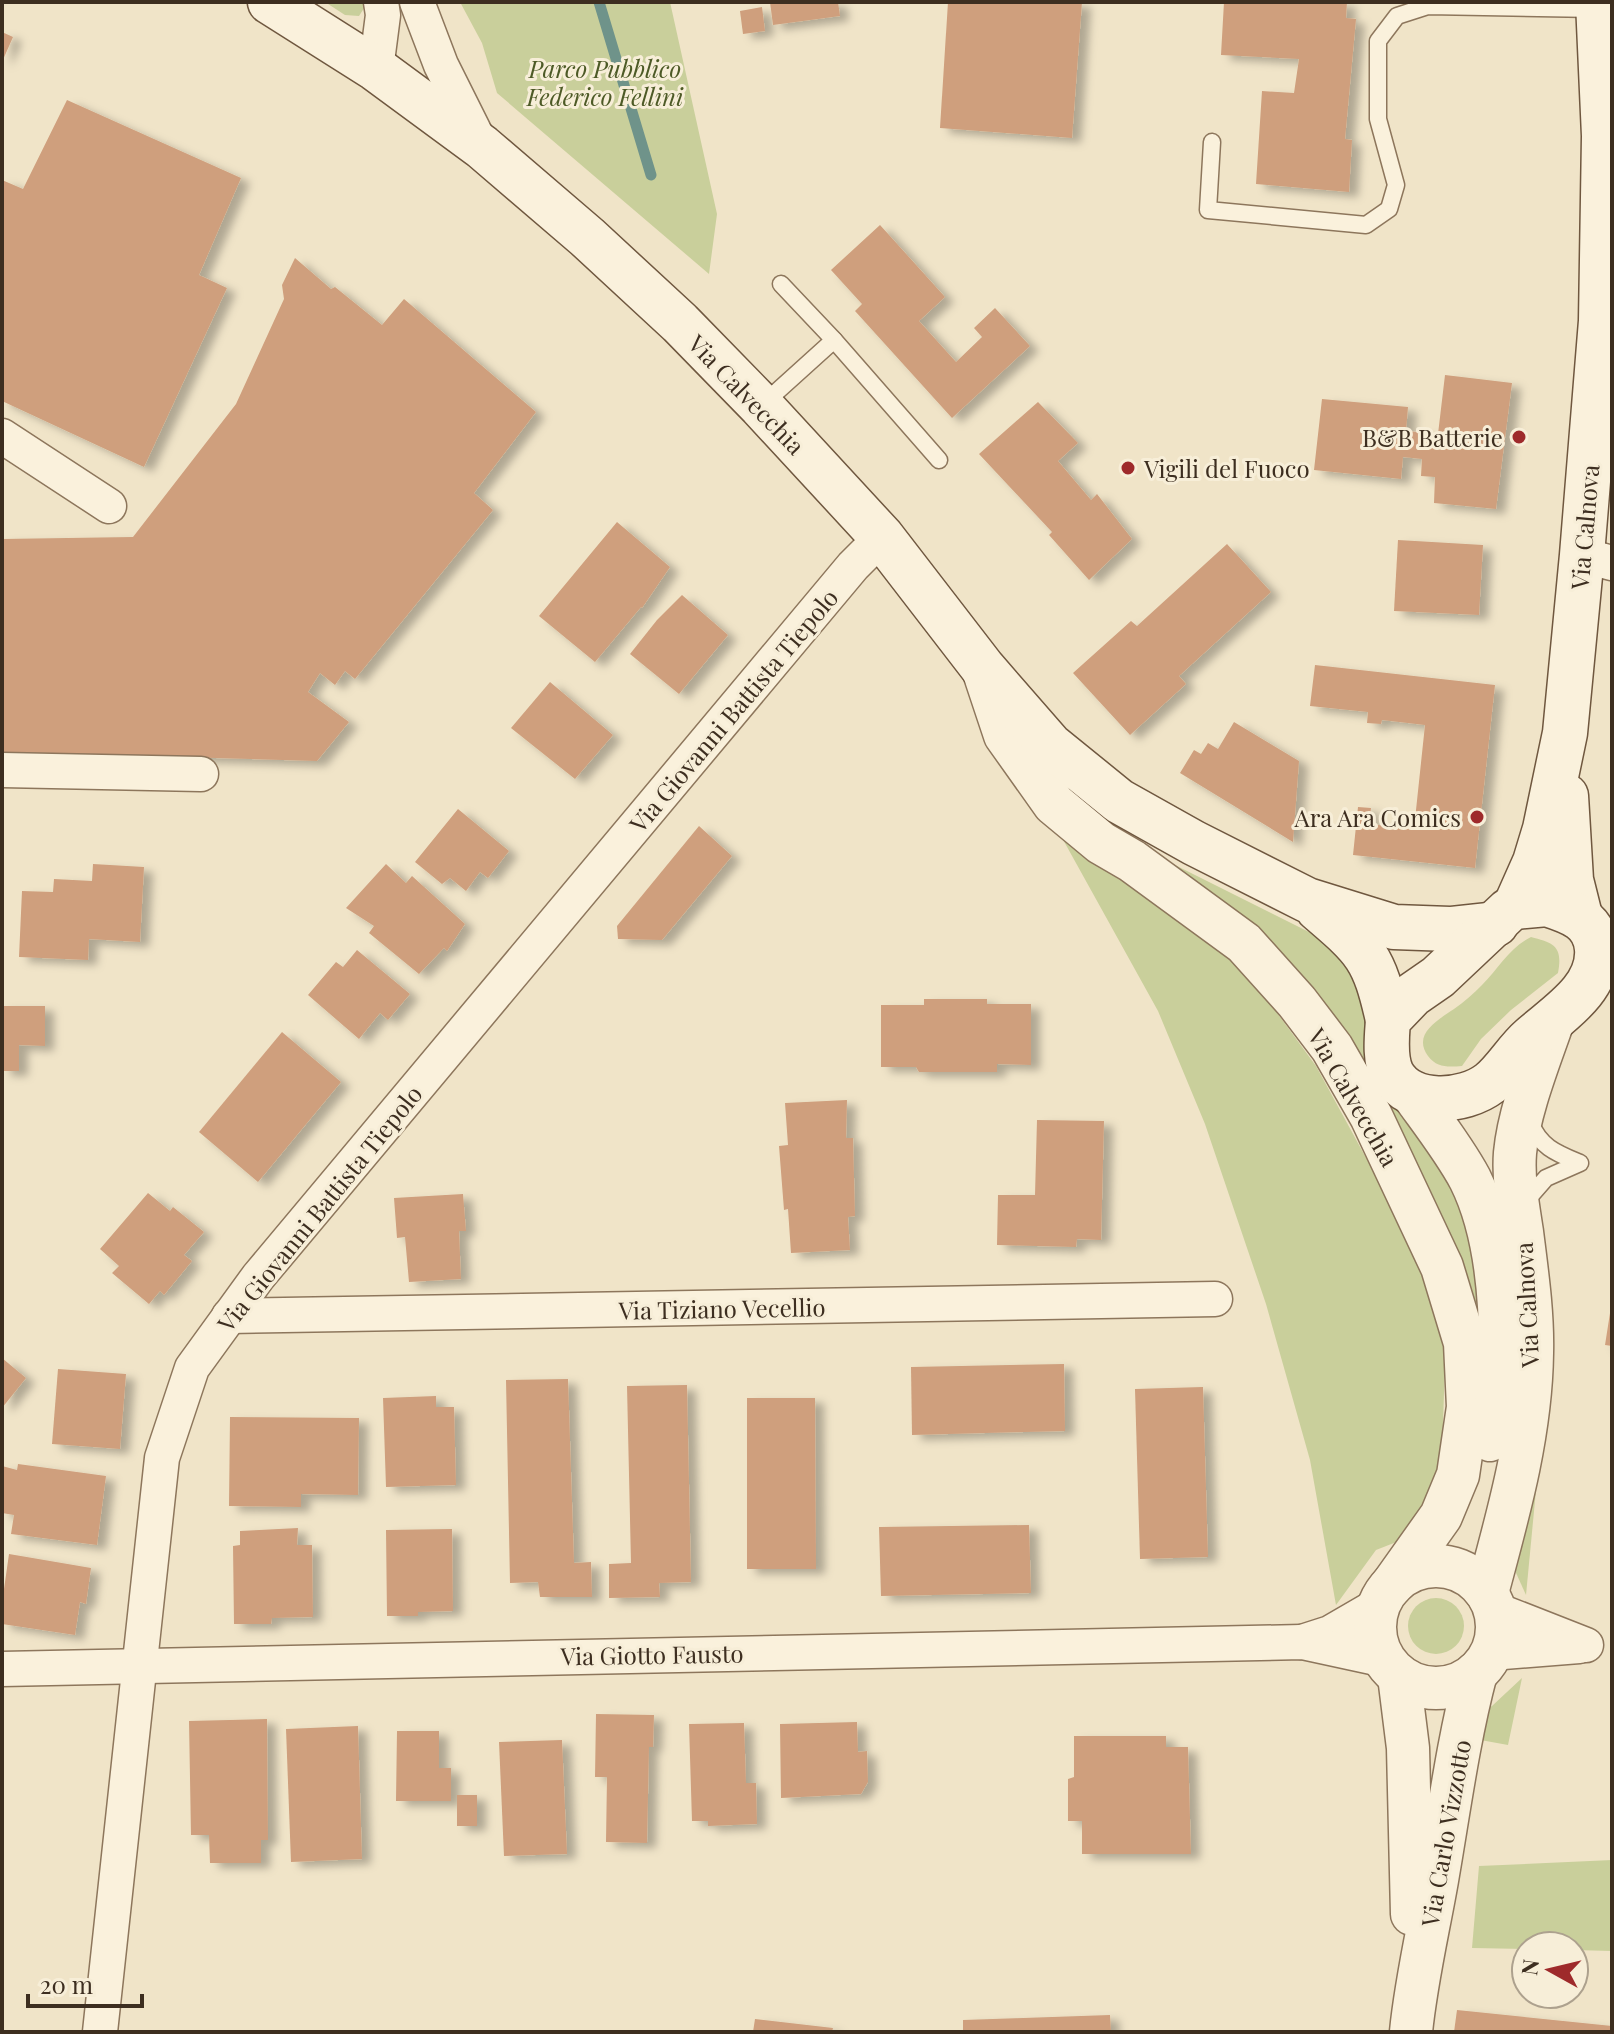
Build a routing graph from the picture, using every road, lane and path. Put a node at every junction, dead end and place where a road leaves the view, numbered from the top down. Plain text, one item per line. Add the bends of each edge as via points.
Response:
1 (270, 2) edge
2 (381, 2) edge
3 (417, 2) edge
4 (1598, 5) edge
5 (376, 69) junction
6 (1212, 142) dead end
7 (482, 147) junction
8 (781, 284) dead end
9 (1606, 322) edge
10 (834, 340) junction
11 (761, 406) junction
12 (2, 436) edge
13 (939, 460) dead end
14 (109, 506) dead end
15 (882, 537) junction
16 (1597, 559) edge
17 (983, 668) junction
18 (1565, 733) junction
19 (2, 770) edge
20 (201, 774) dead end
21 (1307, 900) junction
22 (1506, 915) junction
23 (1595, 930) edge
24 (1612, 999) edge
25 (1562, 1011) junction
26 (1388, 1020) junction
27 (1411, 1092) junction
28 (1525, 1109) junction
29 (1519, 1209) junction
30 (1215, 1299) dead end
31 (229, 1316) junction
32 (1400, 1585) junction
33 (1490, 1601) junction
34 (1302, 1642) junction
35 (1483, 1663) junction
36 (140, 1664) junction
37 (1392, 1668) junction
38 (2, 1669) edge
39 (1413, 2012) edge
40 (100, 2032) edge

1 - 5 main road, Via Calvecchia
2 - 5 street
3 - 7 street, Via Calvecchia
4 - 6 lane via 1428,6 1397,16 1378,41 1378,119 1396,185 1389,209 1366,225 1208,210
4 - 9 main road, Via Calnova
5 - 7 main road, Via Calvecchia
7 - 11 main road, Via Calvecchia via 680,323
8 - 10 lane
9 - 16 main road, Via Calnova
10 - 11 lane
10 - 13 lane
11 - 15 main road, Via Calvecchia
12 - 14 street
15 - 17 main road, Via Calvecchia
15 - 31 street, Via Giovanni Battista Tiepolo
16 - 18 main road, Via Calnova
17 - 21 main road, Via Calvecchia via 1050,745 1119,801
17 - 32 street, Via Calvecchia via 1005,735 1054,804 1244,943 1324,1036 1371,1116 1442,1267 1465,1343 1468,1407 1458,1475
18 - 22 main road, Via Calnova via 1535,862
18 - 23 main road, Via Calnova via 1571,880
19 - 20 street
21 - 22 main road, Via Calvecchia via 1394,927 1450,929
21 - 26 main road, Via Calvecchia via 1368,956
22 - 23 main road, Via Calvecchia via 1547,904
22 - 26 main road
23 - 25 main road, Via Calnova via 1594,974
24 - 25 main road
25 - 27 main road, Via Calnova via 1492,1082 1470,1095 1442,1100
25 - 28 street, Via Calnova
26 - 27 main road, Via Calvecchia via 1392,1074
27 - 32 street, Via Calnova via 1470,1180 1493,1253 1499,1328 1493,1426 1469,1514 1453,1542
28 - 29 street, Via Calnova via 1515,1152
28 - 29 lane via 1550,1151 1580,1163 1546,1178
29 - 33 street, Via Calnova via 1532,1355 1514,1494
30 - 31 street, Via Tiziano Vecellio
31 - 36 street, Via Giovanni Battista Tiepolo via 192,1368 162,1458
32 - 33 street via 1455,1569 1478,1583
32 - 34 street via 1330,1633
32 - 37 street via 1375,1632
33 - 35 street via 1497,1631
33 - 35 street via 1586,1645
34 - 36 street, Via Giotto Fausto
34 - 37 street
35 - 37 street via 1466,1680 1444,1688 1421,1686
35 - 39 street, Via Carlo Vizzotto via 1466,1709
36 - 38 street, Via Giotto Fausto
36 - 40 street, Via Giovanni Battista Tiepolo
37 - 39 street, Via Carlo Vizzotto via 1408,1748

